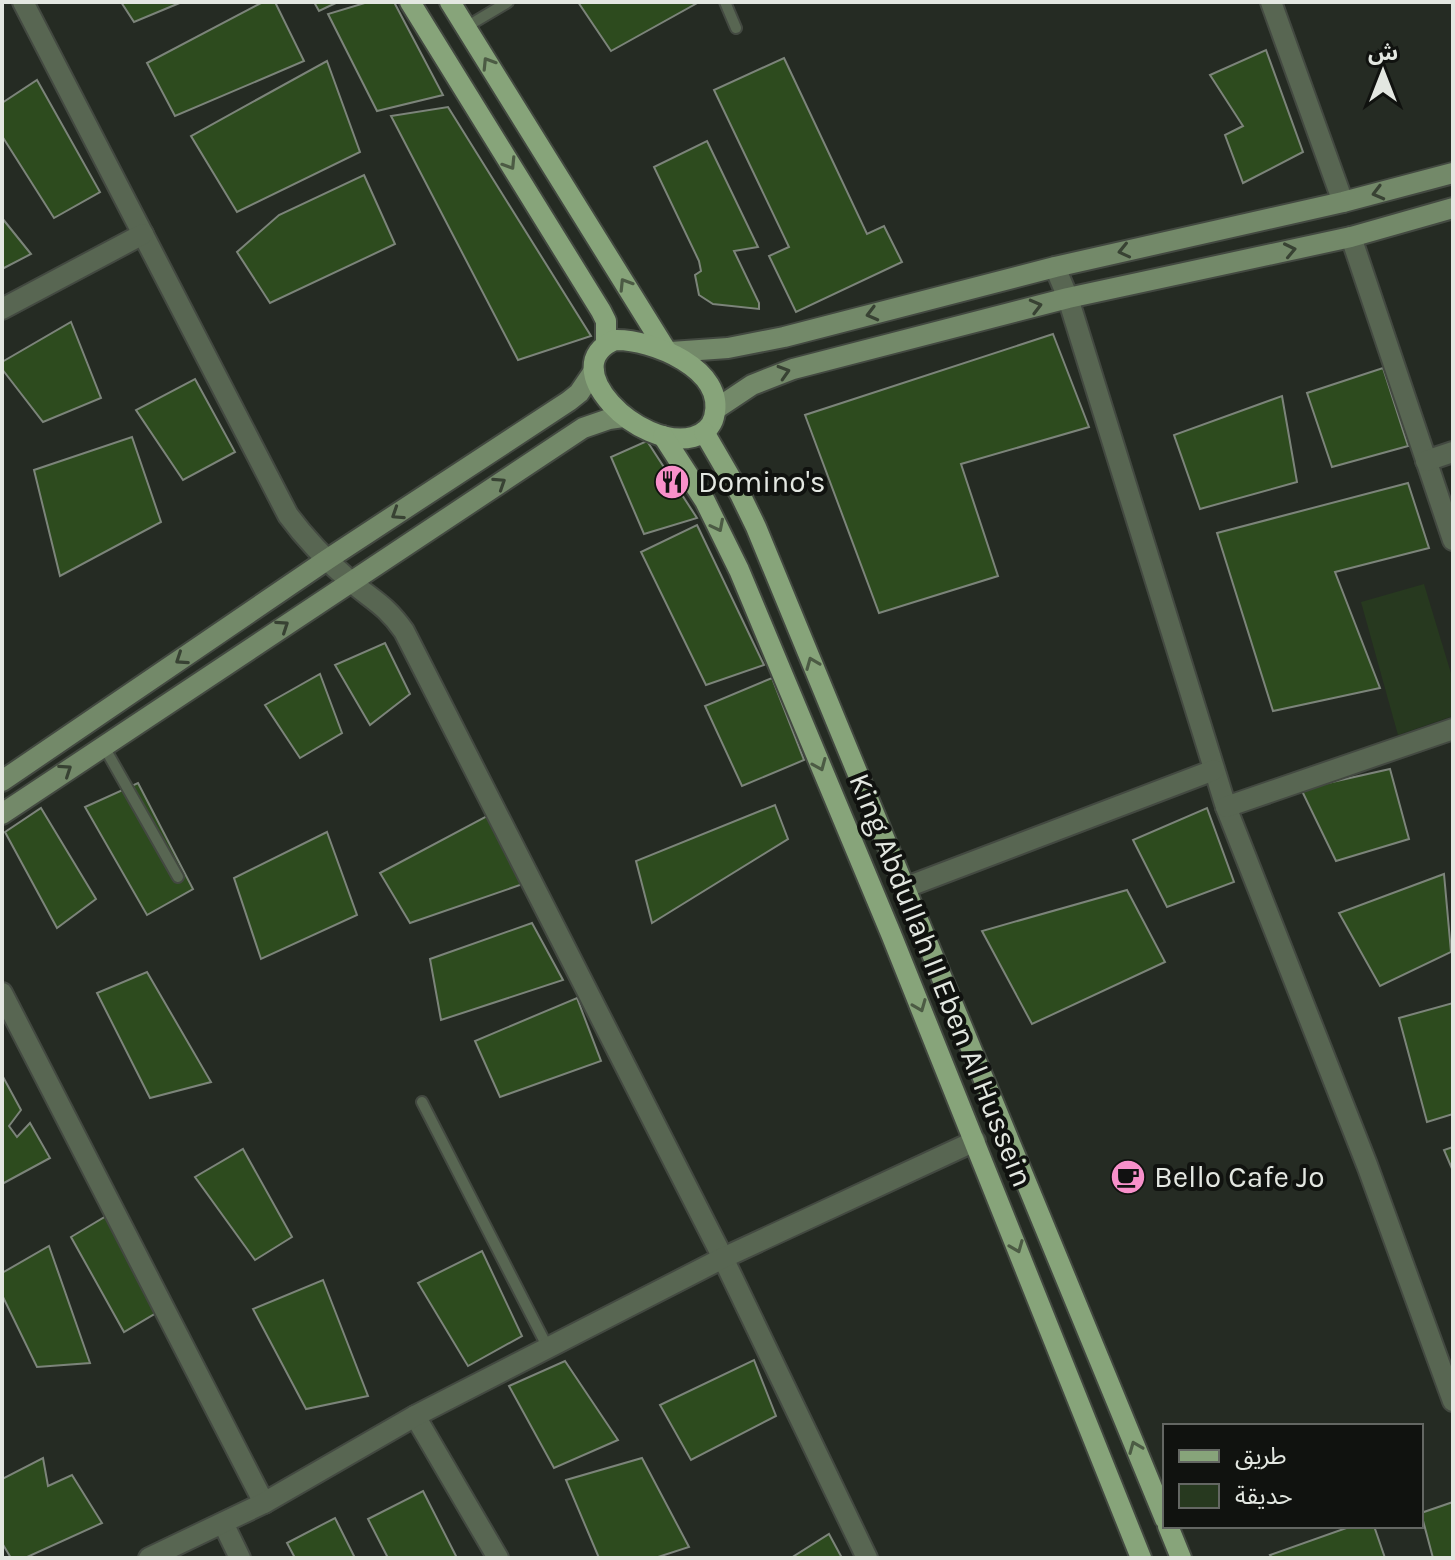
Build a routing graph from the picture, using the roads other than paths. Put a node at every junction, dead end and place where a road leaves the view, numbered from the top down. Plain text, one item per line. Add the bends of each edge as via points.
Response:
1 (23, 2) edge
2 (410, 2) edge
3 (450, 2) edge
4 (508, 2) edge
5 (725, 2) edge
6 (1271, 2) edge
7 (466, 27) junction
8 (736, 28) dead end
9 (1453, 173) edge
10 (1343, 202) junction
11 (1453, 208) edge
12 (143, 234) junction
13 (1351, 237) junction
14 (1055, 267) junction
15 (1068, 298) junction
16 (2, 309) edge
17 (606, 344) junction
18 (668, 351) junction
19 (594, 371) junction
20 (716, 409) junction
21 (623, 417) junction
22 (704, 432) junction
23 (663, 436) junction
24 (1453, 452) edge
25 (1426, 461) junction
26 (1453, 540) edge
27 (328, 559) junction
28 (350, 581) junction
29 (1453, 729) edge
30 (103, 745) junction
31 (1214, 770) junction
32 (2, 781) edge
33 (1226, 807) junction
34 (2, 814) edge
35 (178, 877) dead end
36 (904, 888) junction
37 (2, 993) edge
38 (422, 1102) dead end
39 (975, 1141) junction
40 (723, 1258) junction
41 (548, 1348) junction
42 (1453, 1401) edge
43 (415, 1416) junction
44 (264, 1503) junction
45 (1163, 1514) edge
46 (223, 1523) junction
47 (1169, 1528) edge
48 (149, 1558) edge
49 (240, 1558) edge
50 (498, 1558) edge
51 (867, 1558) edge
52 (1141, 1558) edge
53 (1181, 1558) edge

1 - 12 street
2 -> 17 main road via 601,311
3 - 7 main road
4 - 7 lane
5 - 8 lane
6 - 10 street
18 -> 7 main road
9 -> 10 street
10 -> 14 street
11 - 13 street
12 - 16 street
12 - 27 street via 288,515
15 -> 13 street
13 - 25 street
14 - 15 street
14 -> 18 street via 756,343
20 -> 15 street via 773,376
15 - 31 street
17 - 18 main road via 625,340
17 - 19 main road via 594,360
18 - 20 main road via 707,383
19 - 21 main road via 603,394
19 -> 27 street via 569,401
20 - 22 main road
21 - 23 main road
28 -> 21 street via 583,428
22 - 23 main road via 692,438
36 -> 22 main road, King Abdullah II Eben Al Hussein via 756,527
23 -> 39 main road, King Abdullah II Eben Al Hussein via 705,501 739,570
24 - 25 street
25 - 26 street
27 - 28 street
27 -> 32 street
30 -> 28 street
28 - 40 street via 390,611 404,631
29 - 33 street
34 -> 30 street
30 - 35 lane
31 - 33 street
31 - 36 street
33 - 42 street
45 -> 36 main road, King Abdullah II Eben Al Hussein
37 - 44 street
38 - 41 lane
39 - 40 street
39 -> 52 main road, King Abdullah II Eben Al Hussein
40 - 41 street
40 - 51 street
41 - 43 street
43 - 44 street
43 - 50 street
44 - 46 street
46 - 48 street
46 - 49 street
47 - 53 main road

